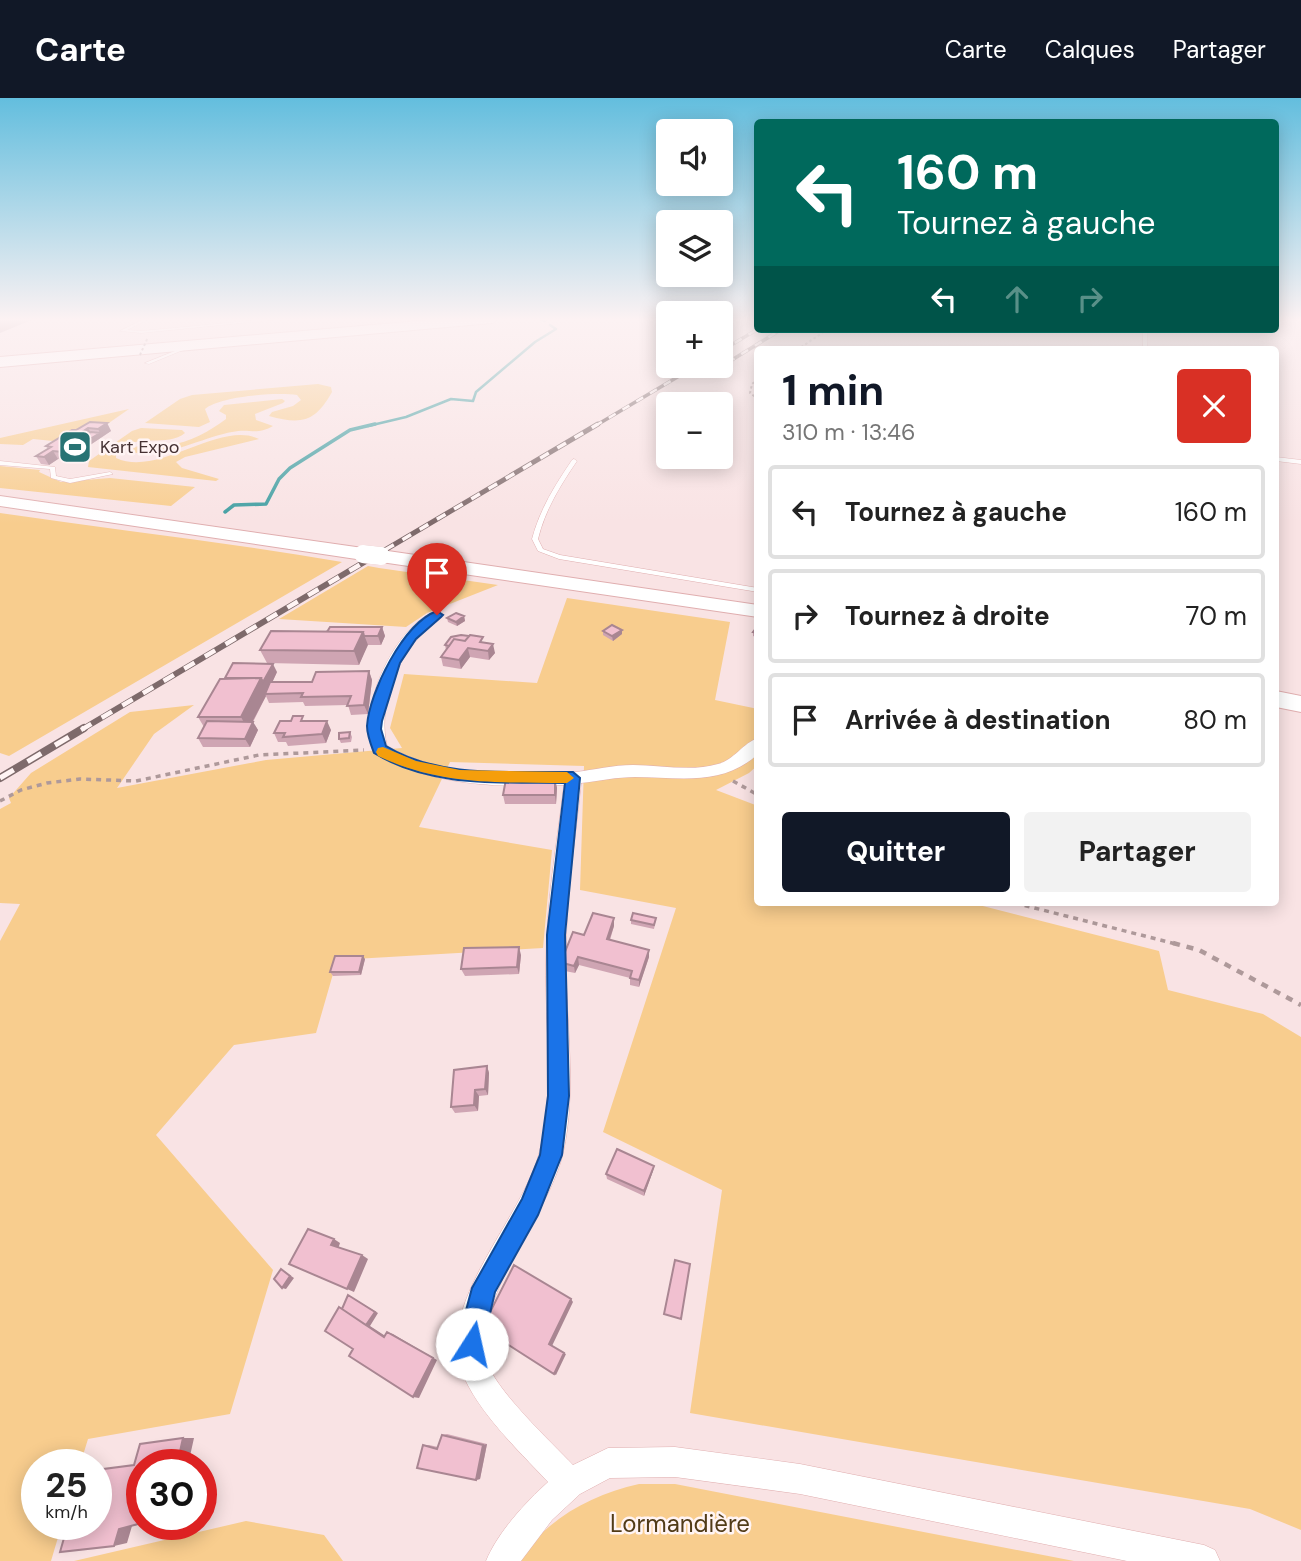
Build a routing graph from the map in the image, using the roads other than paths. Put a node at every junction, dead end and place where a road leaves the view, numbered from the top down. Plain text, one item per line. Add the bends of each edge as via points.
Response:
1 (1279, 459) edge
2 (573, 461) dead end
3 (1301, 462) edge
4 (0, 463) edge
5 (110, 474) dead end
6 (0, 501) edge
7 (754, 589) edge
8 (754, 610) edge
9 (437, 615) dead end
10 (1279, 700) edge
11 (1301, 704) edge
12 (754, 748) edge
13 (573, 778) junction
14 (569, 1483) junction
15 (502, 1561) edge
16 (1204, 1561) edge

1 - 3 lane
2 - 7 lane via 548,498 535,540 540,550
4 - 5 lane via 53,468 52,477 65,481
6 - 8 main road
9 - 13 street via 411,637 394,663 375,721 380,749 400,762 459,780
10 - 11 main road
12 - 13 street via 734,765 716,771 610,772
13 - 14 street via 556,935 559,1096 551,1155 530,1207 484,1288 471,1359 486,1387
14 - 15 street via 541,1509
14 - 16 street via 608,1462 676,1462 800,1479

